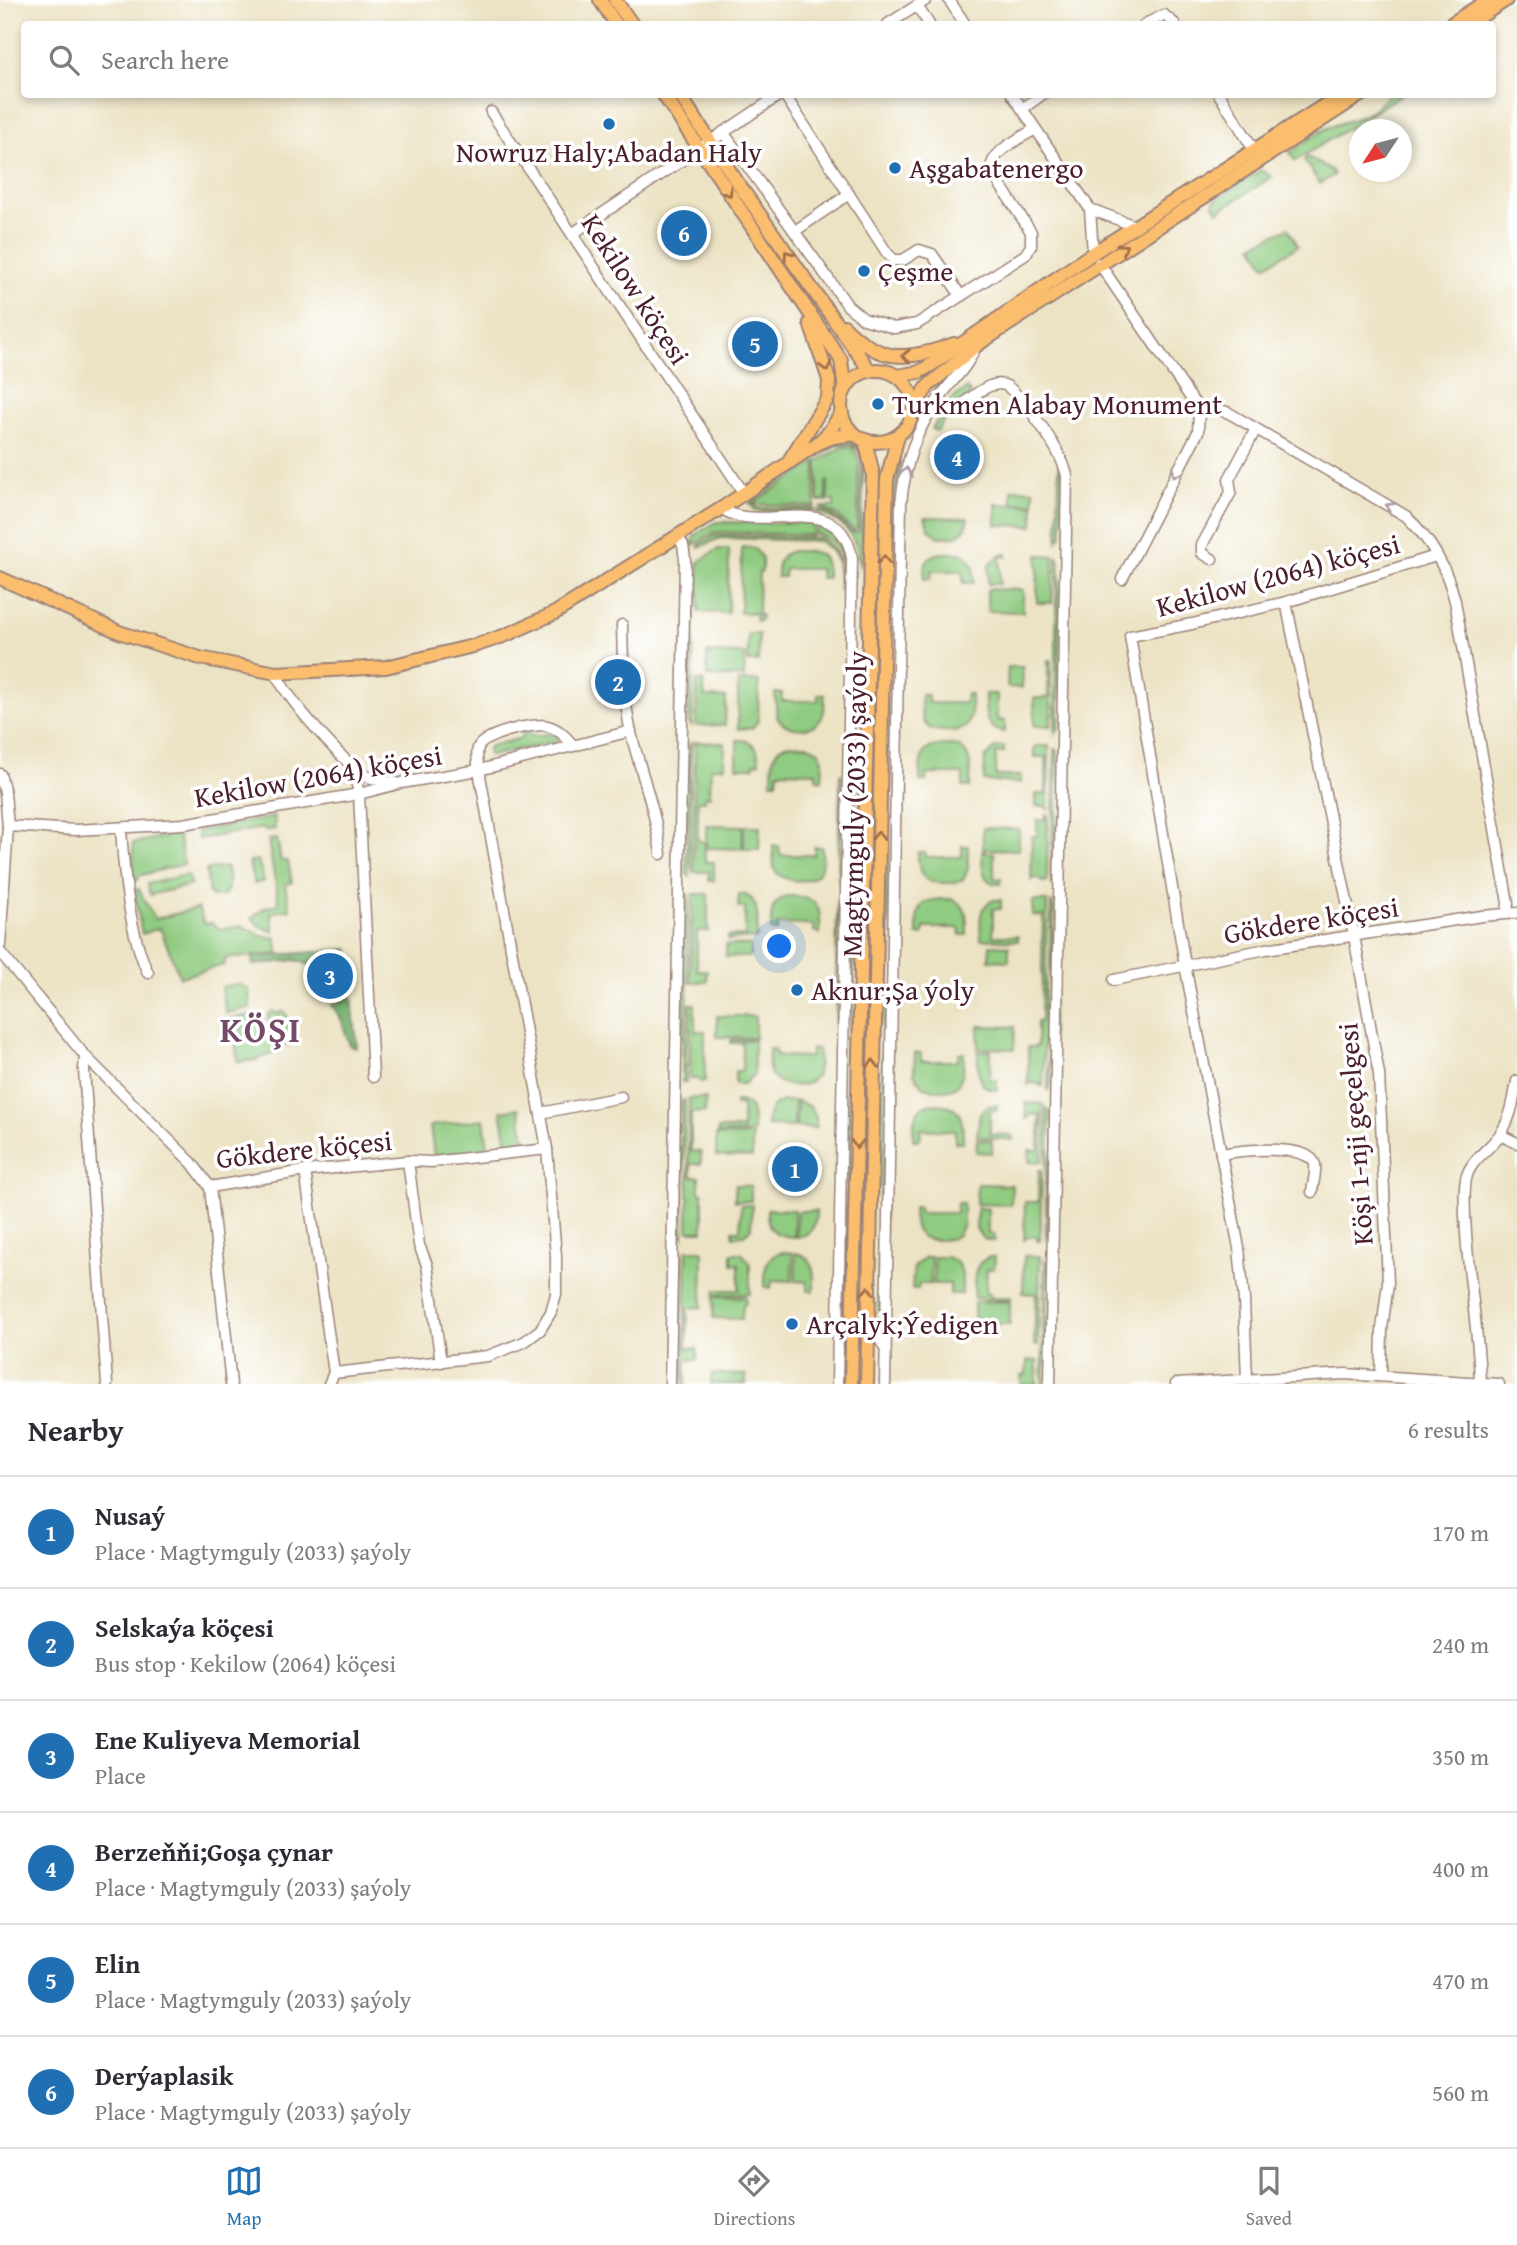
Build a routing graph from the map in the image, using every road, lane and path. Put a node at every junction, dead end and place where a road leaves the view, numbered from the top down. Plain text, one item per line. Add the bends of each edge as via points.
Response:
1 (600, 0) edge
2 (615, 0) edge
3 (949, 0) edge
4 (1488, 0) edge
5 (1506, 0) edge
6 (921, 3) edge
7 (614, 21) edge
8 (630, 21) edge
9 (893, 21) edge
10 (928, 21) edge
11 (963, 21) edge
12 (1151, 21) edge
13 (1171, 21) edge
14 (1456, 21) edge
15 (1474, 21) edge
16 (666, 98) edge
17 (680, 98) edge
18 (777, 98) edge
19 (786, 98) edge
20 (1015, 98) edge
21 (1037, 98) edge
22 (1221, 98) edge
23 (1355, 98) edge
24 (1327, 99) edge
25 (1022, 109) junction
26 (491, 112) dead end
27 (1035, 129) junction
28 (723, 132) junction
29 (704, 145) junction
30 (1257, 155) junction
31 (849, 194) junction
32 (1090, 209) junction
33 (1135, 226) junction
34 (795, 231) junction
35 (572, 234) junction
36 (1096, 258) junction
37 (815, 294) junction
38 (961, 296) junction
39 (803, 303) junction
40 (974, 341) junction
41 (870, 371) junction
42 (897, 376) junction
43 (845, 390) junction
44 (914, 407) junction
45 (1199, 410) junction
46 (954, 411) dead end
47 (842, 412) junction
48 (1256, 429) junction
49 (898, 436) junction
50 (860, 437) junction
51 (818, 443) junction
52 (785, 465) junction
53 (743, 492) junction
54 (722, 508) junction
55 (677, 535) junction
56 (1436, 556) junction
57 (1212, 559) dead end
58 (0, 578) edge
59 (1122, 579) dead end
60 (869, 589) junction
61 (884, 589) junction
62 (900, 589) junction
63 (853, 590) junction
64 (1286, 602) junction
65 (622, 625) dead end
66 (851, 659) junction
67 (875, 660) junction
68 (898, 661) junction
69 (275, 673) junction
70 (631, 732) junction
71 (574, 746) junction
72 (353, 767) junction
73 (479, 770) junction
74 (0, 774) edge
75 (401, 783) junction
76 (359, 794) junction
77 (8, 827) junction
78 (121, 829) junction
79 (661, 854) dead end
80 (1512, 913) edge
81 (1354, 936) junction
82 (0, 945) edge
83 (0, 952) edge
84 (1185, 965) junction
85 (148, 973) dead end
86 (1114, 980) dead end
87 (85, 1056) junction
88 (373, 1077) dead end
89 (1517, 1082) edge
90 (621, 1097) dead end
91 (541, 1113) junction
92 (1500, 1135) junction
93 (1517, 1143) edge
94 (547, 1149) junction
95 (1221, 1154) junction
96 (408, 1161) junction
97 (305, 1171) junction
98 (210, 1187) junction
99 (1312, 1192) dead end
100 (852, 1319) junction
101 (868, 1320) junction
102 (838, 1347) junction
103 (886, 1348) junction
104 (442, 1362) junction
105 (334, 1373) junction
106 (1381, 1376) junction
107 (1247, 1380) junction
108 (1306, 1380) edge
109 (1480, 1383) edge
110 (107, 1384) edge
111 (230, 1384) edge
112 (329, 1384) edge
113 (670, 1384) edge
114 (837, 1384) edge
115 (851, 1384) edge
116 (867, 1384) edge
117 (885, 1384) edge
118 (1050, 1384) edge
119 (1176, 1384) edge
120 (1499, 1384) edge

1 - 7 main road
2 - 8 main road
3 - 11 street
4 - 14 main road
5 - 15 main road
6 - 9 street
6 - 10 street
12 - 13 street via 1164,15
16 - 29 main road
17 - 29 main road
18 - 28 street
19 - 31 street
20 - 25 street
21 - 25 street
22 - 30 street
23 - 30 main road
24 - 30 main road
25 - 27 street
26 - 35 street, Kekilow köçesi
27 - 32 street
27 - 38 street via 990,163 1031,232 1031,246 1025,255
28 - 29 street
28 - 34 street
29 - 35 street
37 -> 29 main road
29 -> 39 main road
30 - 33 main road
36 -> 30 main road
31 - 34 street
31 - 38 street via 894,260 919,250 932,254
32 - 33 street
32 - 36 street
33 - 36 main road
34 - 38 street via 848,306 864,319 894,328 917,324
35 - 53 street, Kekilow köçesi
36 - 40 main road
36 - 45 street
40 -> 37 main road via 918,356 883,354 852,334
37 - 41 main road
39 - 43 main road via 841,360
39 -> 52 main road via 827,370 828,398
40 - 42 main road via 919,372
40 - 44 main road via 929,385
62 -> 40 street via 901,503 908,459 929,413 970,361
41 - 42 main road
41 - 43 main road via 855,378
42 - 44 main road via 908,387
43 - 47 main road
44 - 49 main road via 908,426
45 - 48 street via 1214,408
45 -> 59 street via 1198,432
46 - 118 street via 991,386 1007,386 1052,442 1067,476
47 - 50 main road via 846,424
47 - 51 main road
56 -> 48 street via 1406,516
48 - 57 street via 1230,479 1231,492 1202,545 1202,553
49 - 50 main road via 881,442
61 -> 49 main road, Magtymguly (2033) şaýoly via 887,479
50 - 51 main road via 834,437
50 - 60 main road, Magtymguly (2033) şaýoly via 873,474
51 - 52 main road
52 - 53 main road
53 - 54 main road
54 - 55 main road
54 - 63 street via 733,515 805,517 833,526 851,551
55 - 69 main road via 577,600 506,635 386,667
55 - 113 street via 685,559
56 - 64 street, Kekilow (2064) köçesi
56 - 80 street via 1455,601
58 - 69 main road via 149,643
60 - 63 street
60 - 67 main road, Magtymguly (2033) şaýoly
61 - 62 street
61 - 67 main road, Magtymguly (2033) şaýoly
62 - 68 street
63 - 66 street
64 - 81 street, Köşi 1-nji geçelgesi
64 - 84 street, Kekilow (2064) köçesi via 1130,636
65 - 70 street via 624,695
66 - 67 street
66 - 102 street
67 - 68 street
67 -> 100 main road, Magtymguly (2033) şaýoly
101 -> 67 main road, Magtymguly (2033) şaýoly
68 - 103 street
69 - 72 street via 299,708
70 - 71 street, Kekilow (2064) köçesi
70 - 79 street
71 - 73 street, Kekilow (2064) köçesi
71 - 73 street via 560,732 535,724 483,741 478,748
72 - 75 street via 370,778
72 - 76 street
73 - 75 street, Kekilow (2064) köçesi
73 - 91 street
74 - 77 street
75 - 76 street, Kekilow (2064) köçesi
76 - 78 street, Kekilow (2064) köçesi via 183,824
76 - 88 street
77 - 78 street, Kekilow (2064) köçesi
77 - 82 street
78 - 85 street via 124,872
80 - 81 street, Gökdere köçesi
81 - 84 street, Gökdere köçesi
81 - 106 street, Köşi 1-nji geçelgesi via 1381,1105 1388,1283
83 - 87 street, Gökdere köçesi
84 - 86 street, Gökdere köçesi
84 - 95 street
87 - 98 street, Gökdere köçesi via 192,1163
87 - 110 street
89 - 92 street
90 - 91 street
91 - 94 street
92 - 93 street
92 - 109 street via 1472,1165 1466,1179 1468,1261
94 - 96 street, Gökdere köçesi
94 - 104 street via 556,1256 551,1312 540,1330 524,1342 498,1352
95 - 99 street via 1256,1148 1310,1157 1315,1165
95 - 107 street via 1242,1278
96 - 97 street, Gökdere köçesi
96 - 104 street
97 - 98 street, Gökdere köçesi
97 - 105 street
98 - 111 street
100 - 102 street
100 - 115 main road, Magtymguly (2033) şaýoly
101 - 103 street
101 - 116 main road, Magtymguly (2033) şaýoly
102 - 114 street
103 - 117 street
104 - 105 street
105 - 112 street
106 - 108 street
106 - 109 street
107 - 108 street
107 - 119 street
109 - 120 street

